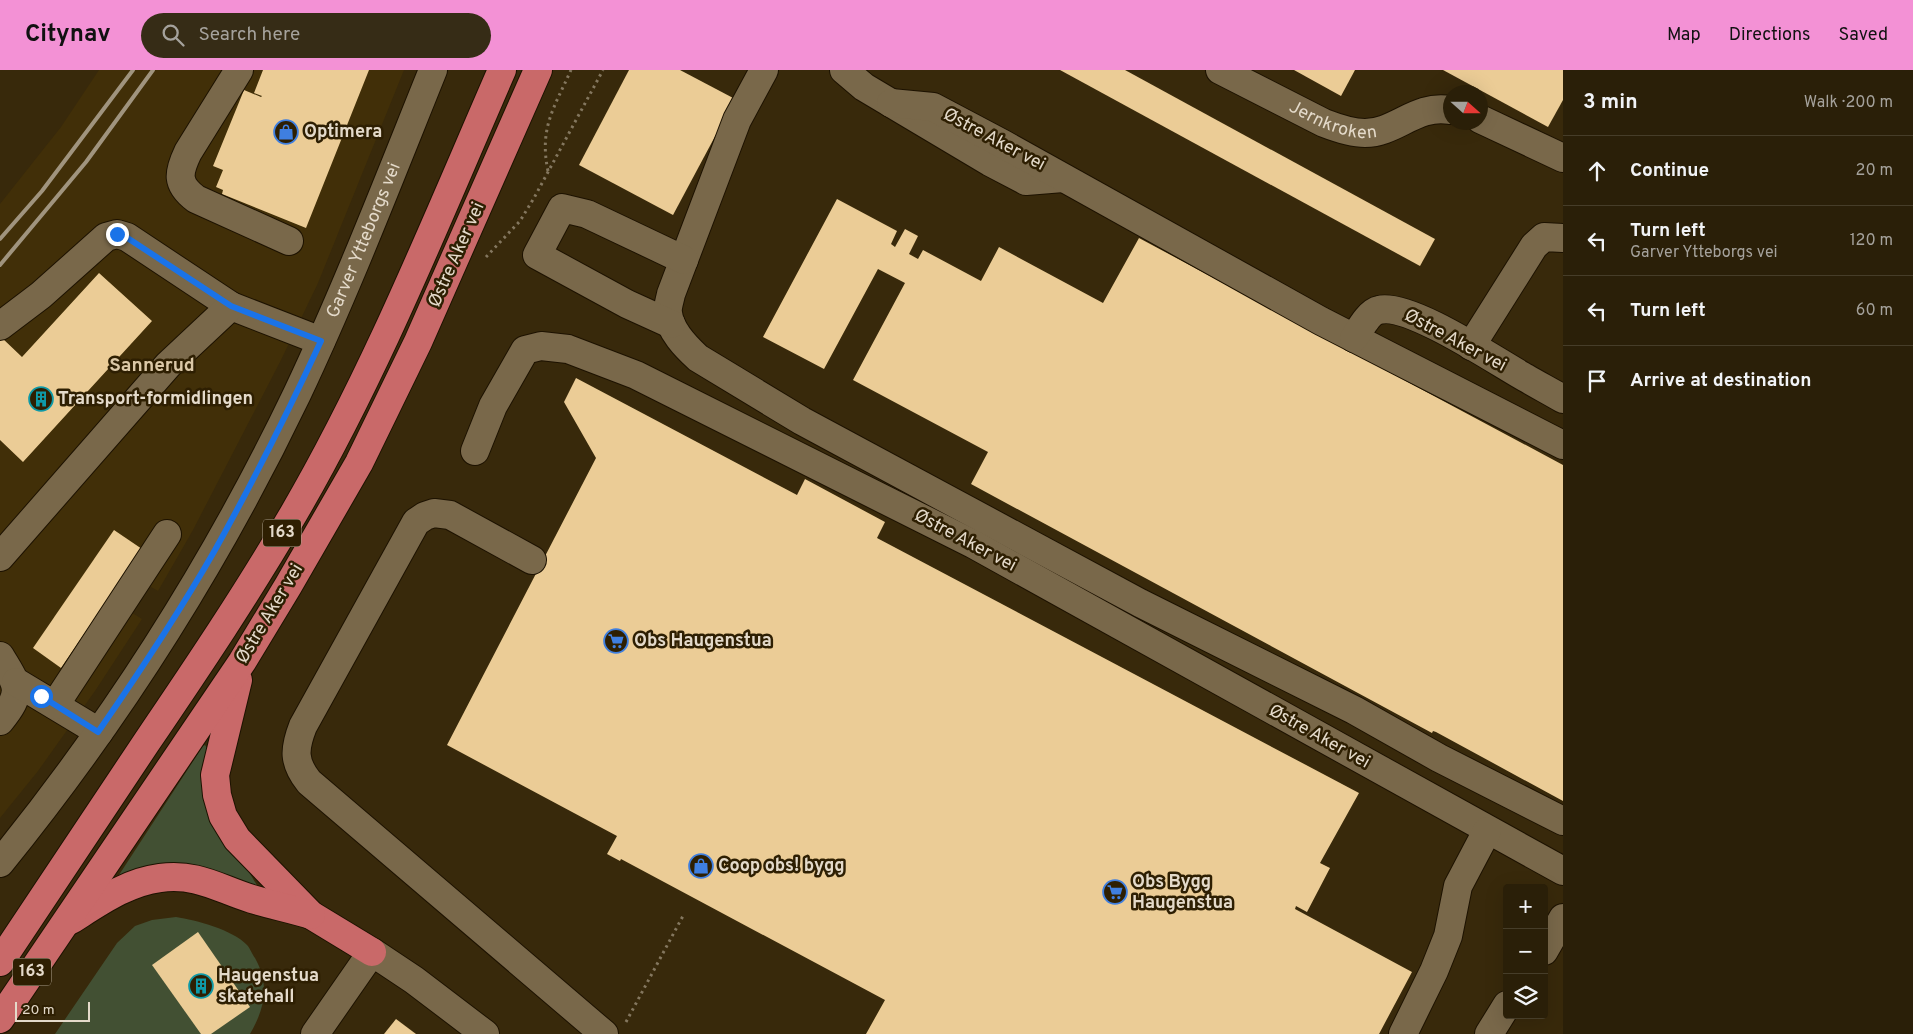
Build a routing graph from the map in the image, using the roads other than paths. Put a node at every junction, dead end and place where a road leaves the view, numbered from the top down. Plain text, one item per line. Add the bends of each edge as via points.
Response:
1 (239, 70) edge
2 (433, 70) edge
3 (502, 70) edge
4 (538, 70) edge
5 (764, 70) edge
6 (844, 70) edge
7 (1220, 70) edge
8 (1443, 109) edge
9 (1488, 123) edge
10 (1563, 158) edge
11 (1563, 238) edge
12 (289, 241) dead end
13 (684, 260) junction
14 (231, 306) junction
15 (671, 324) junction
16 (0, 326) edge
17 (1354, 338) junction
18 (321, 341) junction
19 (1472, 346) junction
20 (1563, 398) edge
21 (1563, 445) edge
22 (475, 451) dead end
23 (167, 534) dead end
24 (0, 557) edge
25 (532, 560) dead end
26 (0, 656) edge
27 (242, 662) junction
28 (16, 682) junction
29 (55, 706) junction
30 (0, 721) edge
31 (98, 732) junction
32 (1563, 821) edge
33 (1487, 831) junction
34 (0, 863) edge
35 (1563, 871) edge
36 (311, 915) junction
37 (1563, 918) edge
38 (63, 925) junction
39 (1548, 944) edge
40 (372, 952) junction
41 (0, 962) edge
42 (1503, 1011) edge
43 (0, 1019) edge
44 (601, 1030) edge
45 (315, 1034) edge
46 (485, 1034) edge
47 (1403, 1034) edge
48 (1489, 1034) edge

1 - 12 street via 182,163 182,185 196,199
2 - 18 street, Garver Ytteborgs vei
3 - 41 highway, Østre Aker vei / 163 via 384,337 294,512 220,634
4 - 27 highway, Østre Aker vei / 163 via 388,406 359,463
5 - 13 street via 737,120
6 - 17 street, Østre Aker vei via 864,87 1026,181 1063,178
7 - 8 street, Jernkroken via 1340,130 1366,133 1391,127 1412,115
9 - 10 street
11 - 19 street via 1544,237 1534,246
13 - 15 street via 668,312
13 - 15 street via 587,214 562,208 537,255
14 - 16 street via 117,234 106,237 41,295
14 - 18 street
14 - 24 street via 168,365
15 - 32 street, Østre Aker vei via 684,345 698,358 802,421 1140,603 1354,710 1439,758
17 - 19 street, Østre Aker vei via 1374,312 1396,310 1417,317
17 - 21 street, Østre Aker vei
18 - 31 street, Garver Ytteborgs vei via 267,454 214,551 151,655
19 - 20 street, Østre Aker vei
22 - 33 street, Østre Aker vei via 492,406 525,350 541,346 568,349 636,375 973,544
23 - 29 street
25 - 44 street via 450,516 434,514 416,522 303,726 296,749 297,760 300,772 309,782
26 - 28 street
27 - 36 highway via 215,775 217,795 223,816 237,839
27 - 38 highway, Østre Aker vei / 163
28 - 29 street
28 - 30 street via 17,692
29 - 31 street
31 - 34 street, Garver Ytteborgs vei
33 - 35 street, Østre Aker vei
33 - 47 street via 1458,886 1448,936
36 - 38 highway via 199,879 178,877 159,878 114,893
36 - 40 highway
37 - 39 street
38 - 43 highway, Østre Aker vei / 163
40 - 45 street
40 - 46 street
42 - 48 street

